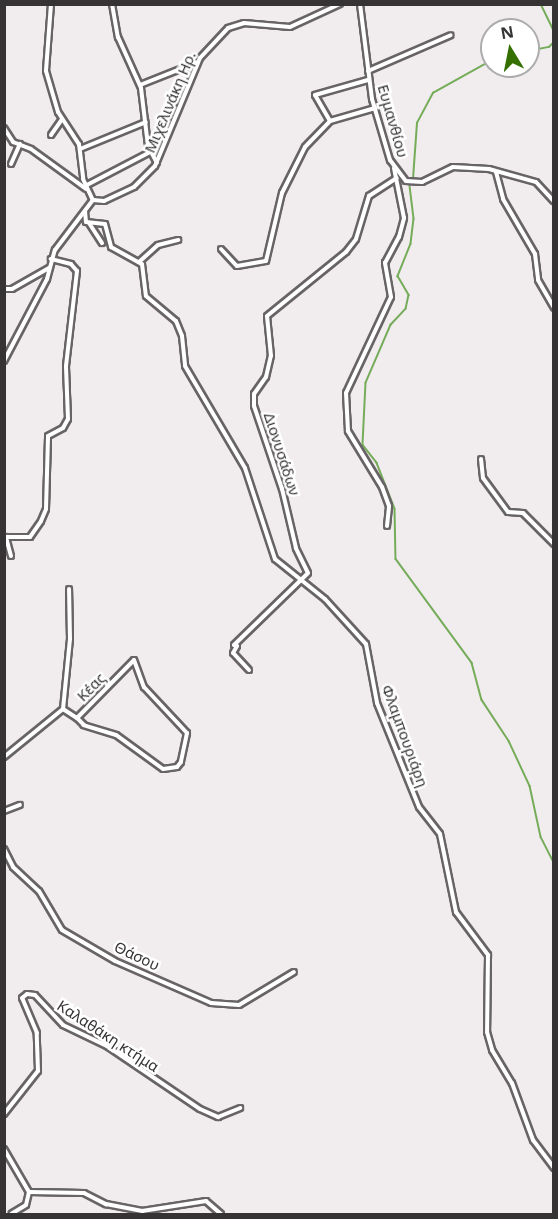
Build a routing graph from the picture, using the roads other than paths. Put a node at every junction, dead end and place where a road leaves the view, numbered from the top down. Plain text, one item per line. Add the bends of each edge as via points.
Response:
1 (51, 4) edge
2 (112, 4) edge
3 (340, 4) edge
4 (360, 4) edge
5 (451, 35) dead end
6 (198, 62) junction
7 (368, 71) junction
8 (368, 80) junction
9 (140, 86) junction
10 (375, 108) junction
11 (62, 119) junction
12 (146, 122) junction
13 (330, 122) junction
14 (4, 128) edge
15 (51, 135) dead end
16 (20, 144) junction
17 (80, 149) junction
18 (150, 152) junction
19 (157, 163) junction
20 (11, 164) dead end
21 (394, 168) junction
22 (495, 171) junction
23 (397, 178) junction
24 (85, 188) junction
25 (93, 200) junction
26 (554, 201) edge
27 (85, 212) junction
28 (89, 223) junction
29 (178, 240) dead end
30 (102, 243) dead end
31 (221, 249) dead end
32 (51, 259) junction
33 (139, 262) junction
34 (49, 268) junction
35 (4, 289) edge
36 (554, 308) edge
37 (4, 361) edge
38 (481, 459) dead end
39 (387, 526) dead end
40 (554, 544) edge
41 (12, 556) dead end
42 (302, 581) junction
43 (69, 589) dead end
44 (249, 670) dead end
45 (63, 709) junction
46 (77, 718) junction
47 (4, 757) edge
48 (20, 805) dead end
49 (4, 811) edge
50 (4, 849) edge
51 (294, 972) dead end
52 (240, 1108) dead end
53 (4, 1114) edge
54 (4, 1149) edge
55 (554, 1168) edge
56 (29, 1192) junction
57 (11, 1215) edge
58 (221, 1215) edge

1 - 11 street via 45,66
2 - 9 street via 118,37
3 - 6 street, Μιχελινάκη Ηρ. via 290,27 233,26 210,45
4 - 7 street, Ευμανθίου
5 - 7 street
6 - 9 street
6 - 19 street, Μιχελινάκη Ηρ.
7 - 8 street, Ευμανθίου
8 - 10 street, Ευμανθίου
8 - 13 street via 315,95
9 - 12 street
10 - 13 street
10 - 21 street, Ευμανθίου
11 - 15 street
11 - 17 street
12 - 17 street
12 - 18 street
13 - 31 street via 305,147 283,189 266,261 237,266
14 - 16 street via 12,141
16 - 20 street
16 - 24 street
17 - 24 street
18 - 19 street
18 - 24 street
19 - 25 street, Μιχελινάκη Ηρ. via 134,187 104,201
21 - 22 street, Ευμανθίου via 406,182 414,184 457,166
21 - 23 street
22 - 26 street via 536,182
22 - 36 street via 503,199 535,254 538,279
23 - 39 street via 404,218 386,263 391,297 346,393 348,431 382,487 388,506
23 - 42 street, Διονυσάδων via 369,196 356,240 346,252 270,310 266,318 271,356 268,372 254,394 254,406 282,489 296,548 308,573
24 - 25 street
25 - 27 street
27 - 28 street via 84,220
27 - 32 street
28 - 30 street
28 - 33 street via 105,224 109,244
29 - 33 street via 158,245
32 - 34 street
32 - 41 street via 71,264 77,271 66,366 68,419 63,428 48,436 46,509 30,537 6,537
33 - 42 street, Φλαμπουριάρη via 146,296 176,321 189,375 245,468 274,556
34 - 35 street via 12,289
34 - 37 street
38 - 40 street via 483,478 507,512 523,513
42 - 44 street via 234,645 237,646 233,653
42 - 55 street, Φλαμπουριάρη via 346,619 366,644 377,703 419,807 440,834 456,912 488,955 487,1032 492,1050 512,1083 533,1140
43 - 45 street via 70,639
45 - 46 street, Κέας
45 - 47 street
46 - 46 street, Κέας via 84,725 116,735 163,769 177,767 187,732 144,687 134,660
48 - 49 street
50 - 51 street, Θάσου via 13,867 39,891 62,930 115,961 211,1003 240,1005
52 - 53 street, Καλαθάκη κτήμα via 218,1116 200,1109 107,1046 63,1025 35,996 27,994 22,998 37,1033 38,1071
54 - 56 street
56 - 57 street via 26,1205
56 - 58 street via 84,1193 106,1204 142,1211 206,1201

